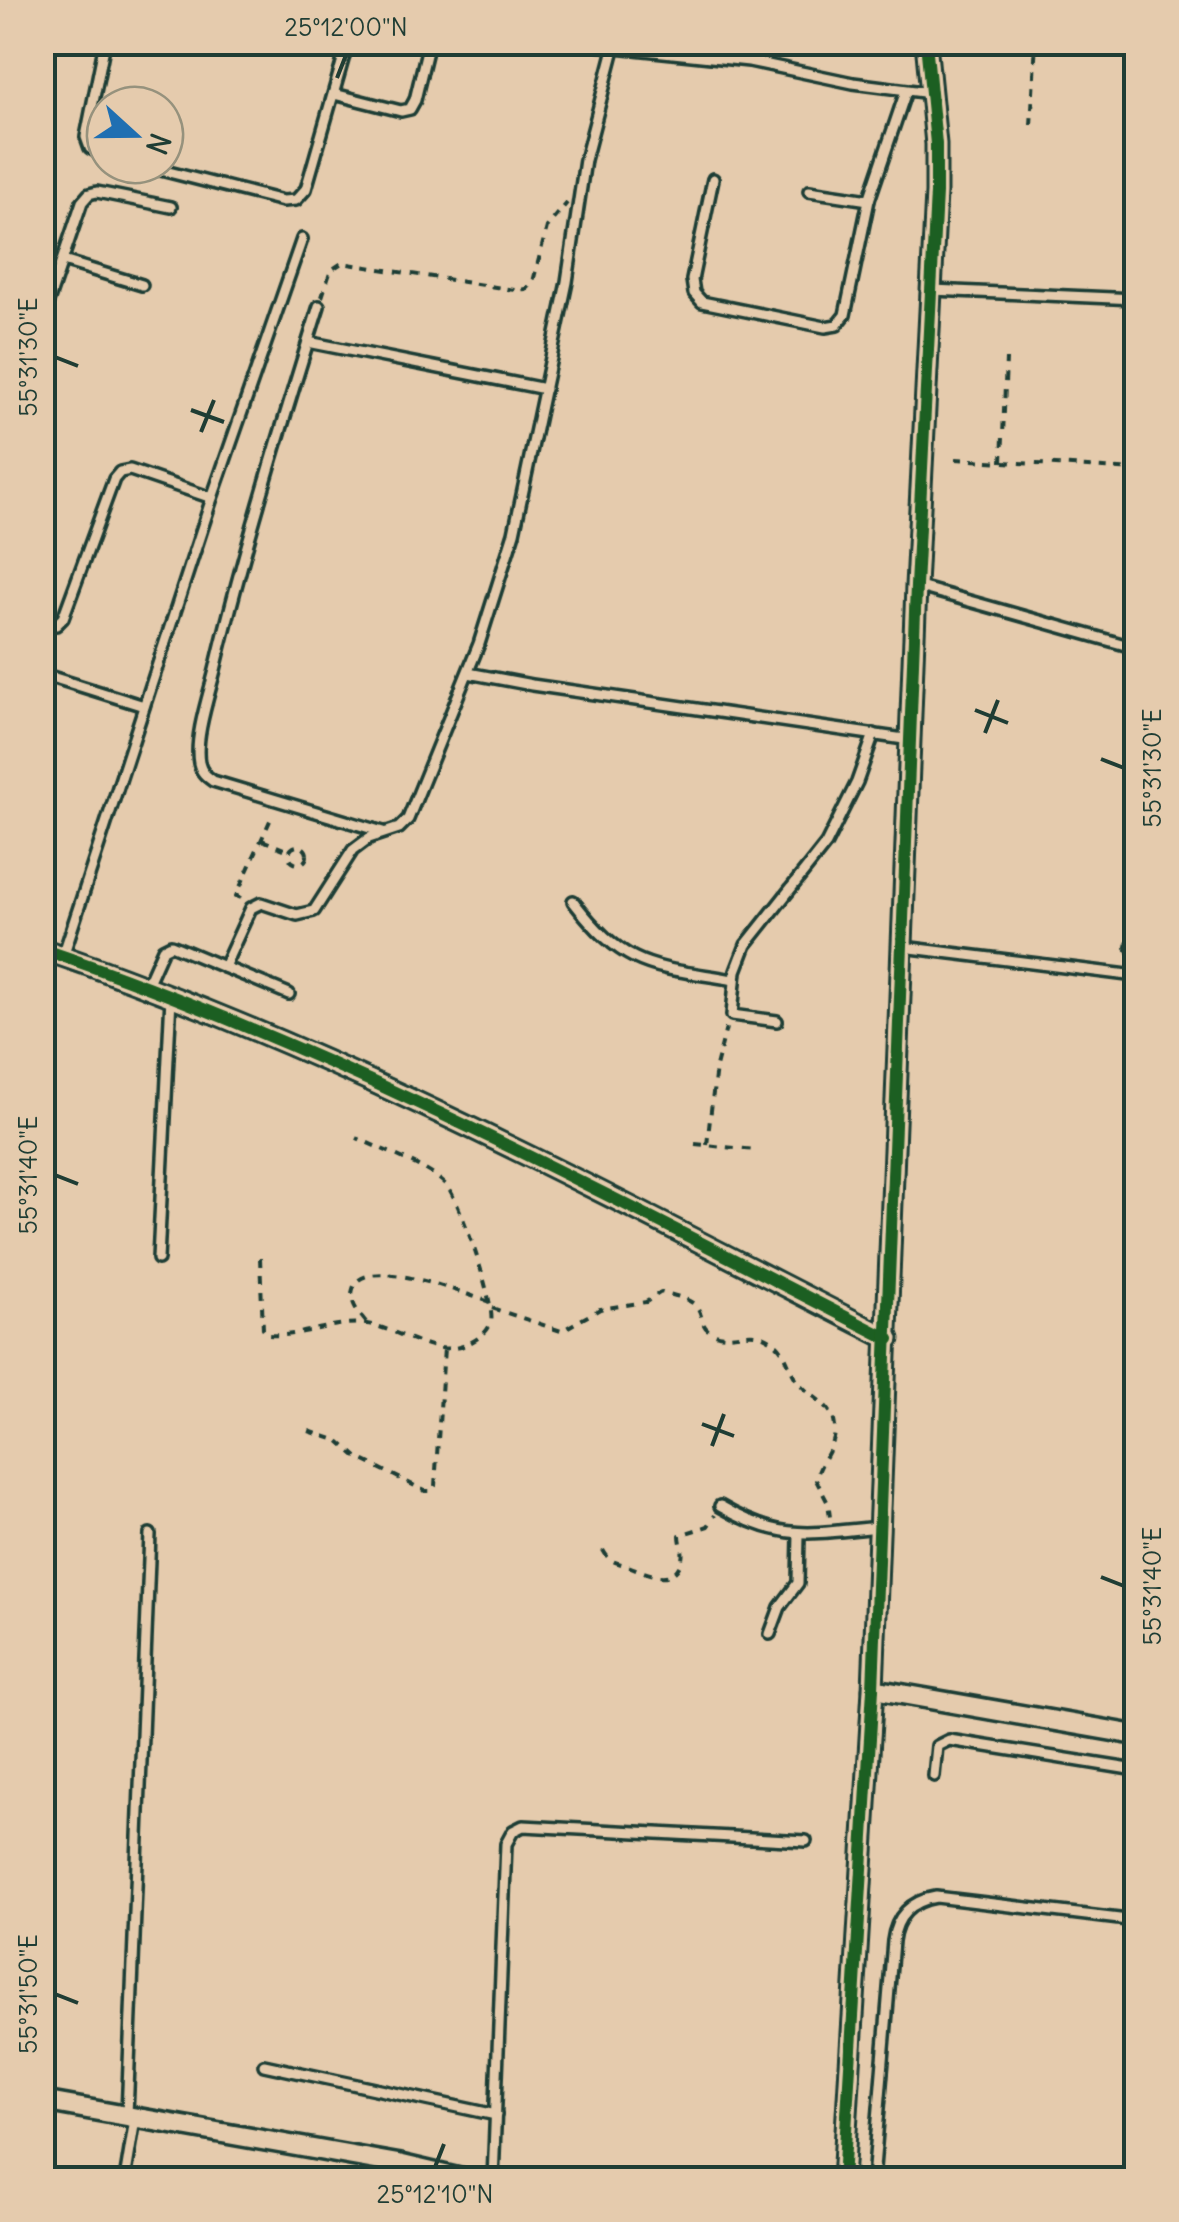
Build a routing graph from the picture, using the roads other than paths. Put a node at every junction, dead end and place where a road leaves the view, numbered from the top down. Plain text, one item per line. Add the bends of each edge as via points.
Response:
1 (105, 42) edge
2 (348, 42) edge
3 (430, 42) edge
4 (568, 42) edge
5 (926, 42) edge
6 (614, 45) junction
7 (96, 85) edge
8 (906, 91) junction
9 (931, 93) junction
10 (334, 94) junction
11 (185, 176) edge
12 (713, 178) dead end
13 (809, 190) dead end
14 (870, 200) junction
15 (171, 207) dead end
16 (302, 239) dead end
17 (63, 260) junction
18 (142, 285) dead end
19 (932, 290) junction
20 (1136, 300) edge
21 (319, 306) road end
22 (42, 320) edge
23 (308, 342) junction
24 (545, 389) junction
25 (212, 498) junction
26 (1136, 547) edge
27 (1134, 576) edge
28 (916, 586) junction
29 (42, 623) edge
30 (1136, 648) edge
31 (468, 673) junction
32 (42, 674) edge
33 (144, 706) junction
34 (874, 734) junction
35 (911, 740) junction
36 (386, 833) junction
37 (572, 901) dead end
38 (903, 947) junction
39 (42, 949) edge
40 (62, 956) junction
41 (224, 967) junction
42 (1136, 976) edge
43 (734, 980) junction
44 (147, 986) junction
45 (171, 994) junction
46 (289, 994) dead end
47 (777, 1022) dead end
48 (158, 1259) dead end
49 (889, 1339) junction
50 (720, 1506) road end
51 (880, 1528) junction
52 (150, 1534) dead end
53 (798, 1534) junction
54 (770, 1634) dead end
55 (873, 1689) junction
56 (1136, 1735) edge
57 (1136, 1770) edge
58 (934, 1776) dead end
59 (806, 1840) dead end
60 (1136, 1921) edge
61 (264, 2066) dead end
62 (42, 2101) edge
63 (496, 2114) junction
64 (131, 2116) junction
65 (397, 2172) edge
66 (125, 2180) edge
67 (466, 2180) edge
68 (493, 2180) edge
69 (843, 2180) edge
70 (873, 2180) edge

1 - 7 lane
2 - 10 lane
3 - 10 lane via 410,109
4 - 6 lane
5 - 9 street
6 - 8 lane via 768,64
6 - 24 lane
8 - 9 lane
8 - 14 lane
9 - 19 street via 937,168
10 - 11 lane via 306,189 296,200
12 - 14 lane via 692,280 697,298 825,327 845,315
13 - 14 lane
15 - 17 lane via 88,194
16 - 25 lane
17 - 18 lane
17 - 22 lane
19 - 20 lane
19 - 28 street
21 - 23 lane
23 - 24 lane
23 - 36 lane via 242,562 199,762 208,778
24 - 31 lane via 514,533
25 - 29 lane via 130,470 116,475 63,618 56,625
25 - 33 lane
26 - 27 lane
28 - 30 lane
28 - 35 street
31 - 34 lane
31 - 36 lane via 408,819
32 - 33 lane
33 - 40 lane
34 - 35 lane
34 - 43 lane via 826,844 746,945
35 - 38 street
36 - 41 lane via 353,850 309,914 254,905
37 - 43 lane via 598,934 637,960
38 - 42 lane
38 - 49 street
39 - 40 street
40 - 44 street
41 - 44 lane via 170,945
41 - 46 lane
43 - 47 lane via 732,1015
44 - 45 street
45 - 48 lane
45 - 49 street via 565,1174
49 - 51 street
50 - 53 lane via 758,1527
51 - 53 lane
51 - 55 street
52 - 64 lane
53 - 54 lane via 798,1583
55 - 56 street
55 - 69 street
57 - 58 lane via 949,1740 935,1750
59 - 63 lane via 524,1826 514,1831 506,1844
60 - 70 lane via 936,1897 906,1910 894,1930
61 - 63 lane
62 - 64 street
63 - 68 lane
64 - 65 street
64 - 66 lane
65 - 67 street

